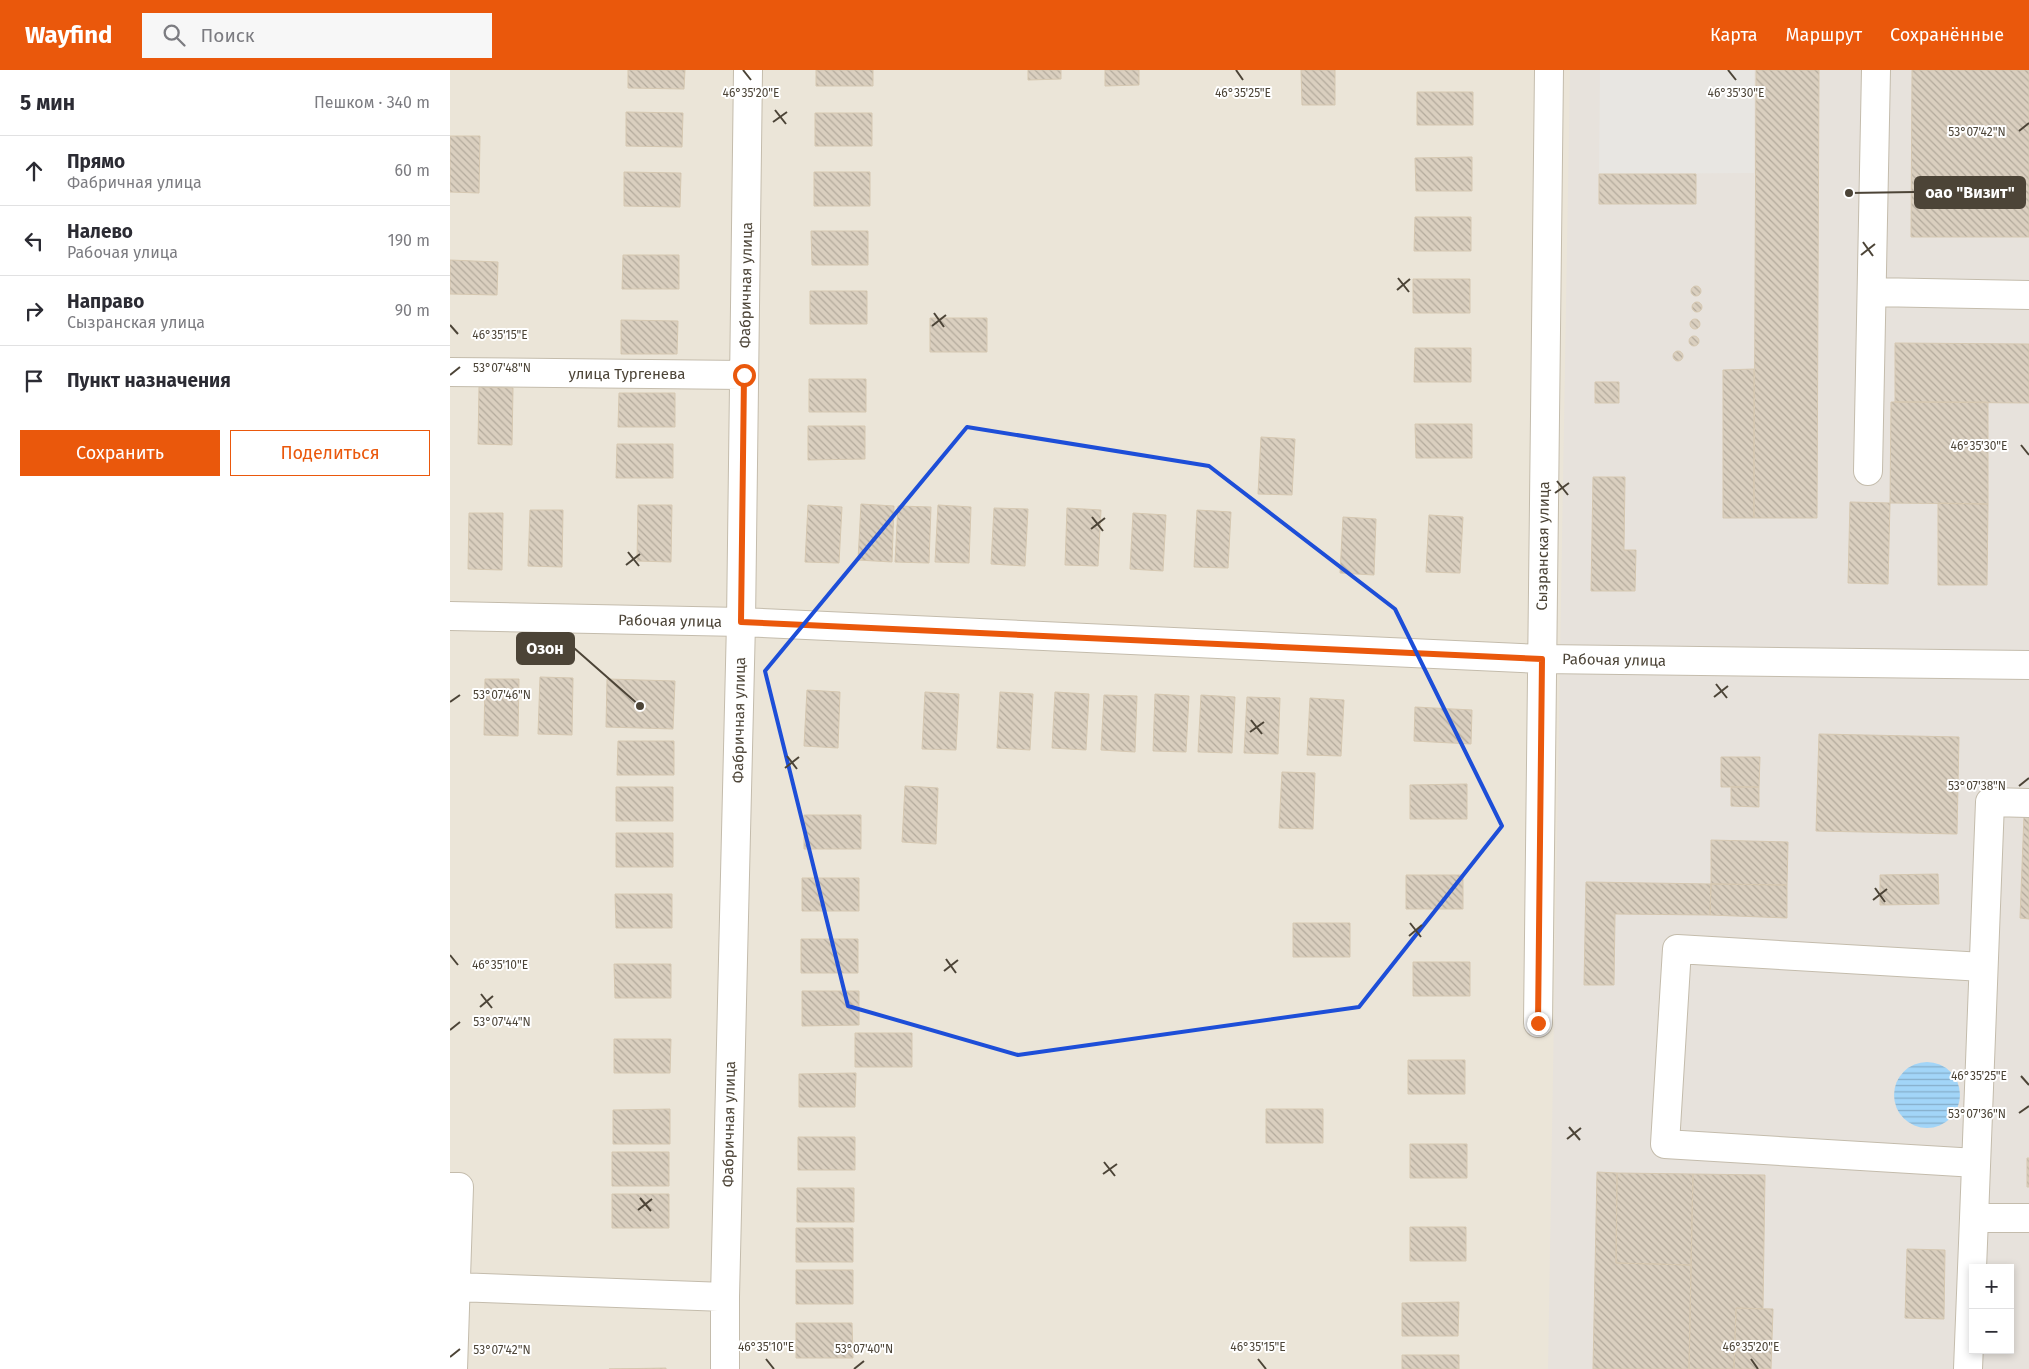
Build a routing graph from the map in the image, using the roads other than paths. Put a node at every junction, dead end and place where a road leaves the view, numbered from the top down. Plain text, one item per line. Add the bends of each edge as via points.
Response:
1 (748, 70) edge
2 (1549, 70) edge
3 (1876, 70) edge
4 (1872, 292) junction
5 (2029, 295) edge
6 (450, 372) edge
7 (744, 375) junction
8 (1868, 471) dead end
9 (450, 616) edge
10 (741, 622) junction
11 (1542, 659) junction
12 (2029, 664) edge
13 (2029, 802) edge
14 (1984, 967) junction
15 (1538, 1023) dead end
16 (1976, 1163) junction
17 (450, 1187) edge
18 (1974, 1218) junction
19 (2029, 1218) edge
20 (456, 1287) junction
21 (724, 1297) junction
22 (453, 1369) edge
23 (725, 1369) edge
24 (1968, 1369) edge

1 - 7 street, Фабричная улица
2 - 11 street, Сызранская улица
3 - 4 street
4 - 5 street
4 - 8 street
6 - 7 street, улица Тургенева
7 - 10 street, Фабричная улица
9 - 10 street, Рабочая улица
10 - 11 street, Рабочая улица
10 - 21 street, Фабричная улица
11 - 12 street, Рабочая улица
11 - 15 street, Сызранская улица
13 - 14 street via 1990,802
14 - 16 street
14 - 16 street via 1677,949 1665,1144
16 - 18 street
17 - 20 street via 459,1187
18 - 19 street
18 - 24 street
20 - 21 street
20 - 22 street
21 - 23 street, Фабричная улица

